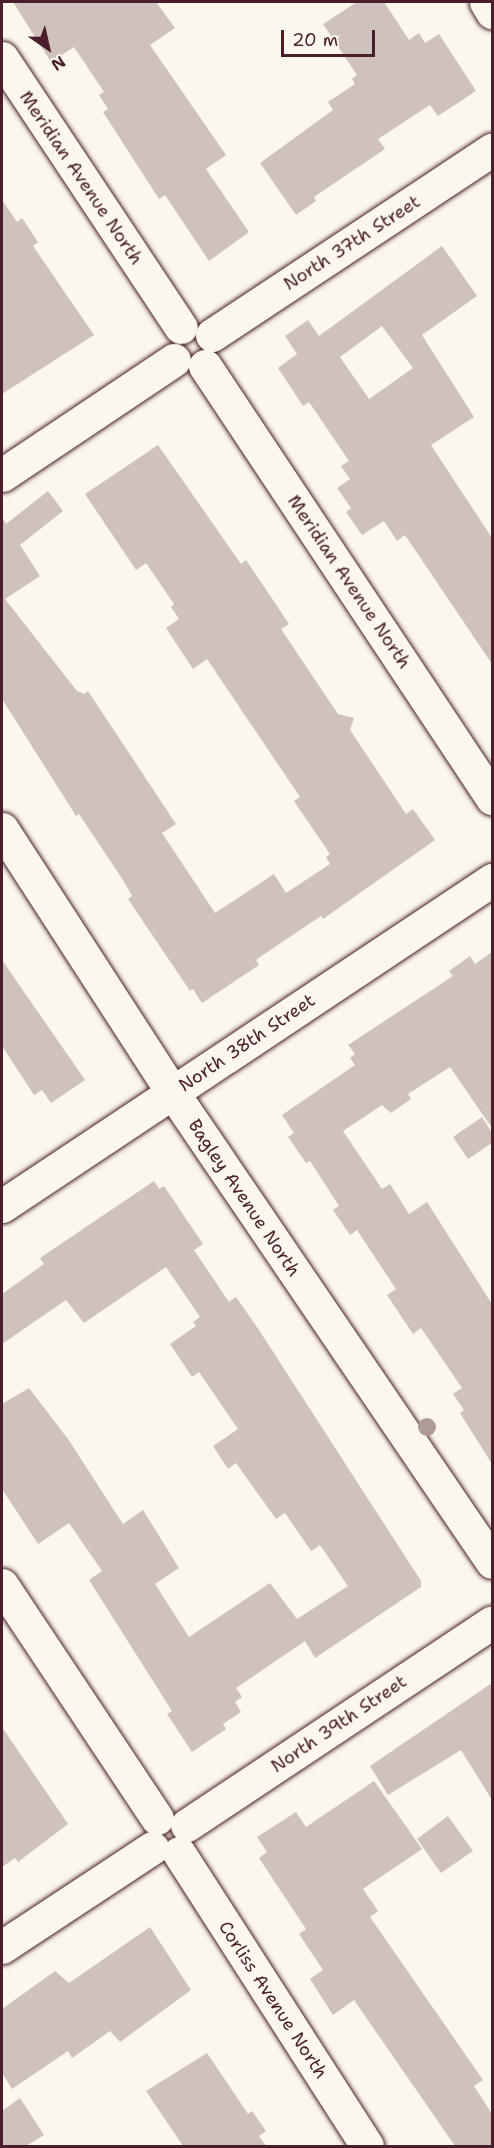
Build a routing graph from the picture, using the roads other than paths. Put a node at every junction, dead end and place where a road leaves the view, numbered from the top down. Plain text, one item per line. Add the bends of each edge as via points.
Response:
1 (486, 2) edge
2 (492, 12) edge
3 (2, 58) edge
4 (492, 150) edge
5 (197, 354) junction
6 (2, 476) edge
7 (492, 798) edge
8 (2, 829) edge
9 (492, 880) edge
10 (173, 1093) junction
11 (2, 1206) edge
12 (492, 1562) edge
13 (2, 1586) edge
14 (492, 1622) edge
15 (169, 1836) junction
16 (2, 1947) edge
17 (367, 2146) edge

1 - 2 street
3 - 5 street, Meridian Avenue North via 181,327 200,325
4 - 5 street, North 37th Street
5 - 6 street, North 37th Street
5 - 7 street, Meridian Avenue North
8 - 10 street, Bagley Avenue North
9 - 10 street, North 38th Street
10 - 11 street, North 38th Street
10 - 12 street, Bagley Avenue North
13 - 15 street, Corliss Avenue North
14 - 15 street, North 39th Street
15 - 16 street, North 39th Street
15 - 17 street, Corliss Avenue North

